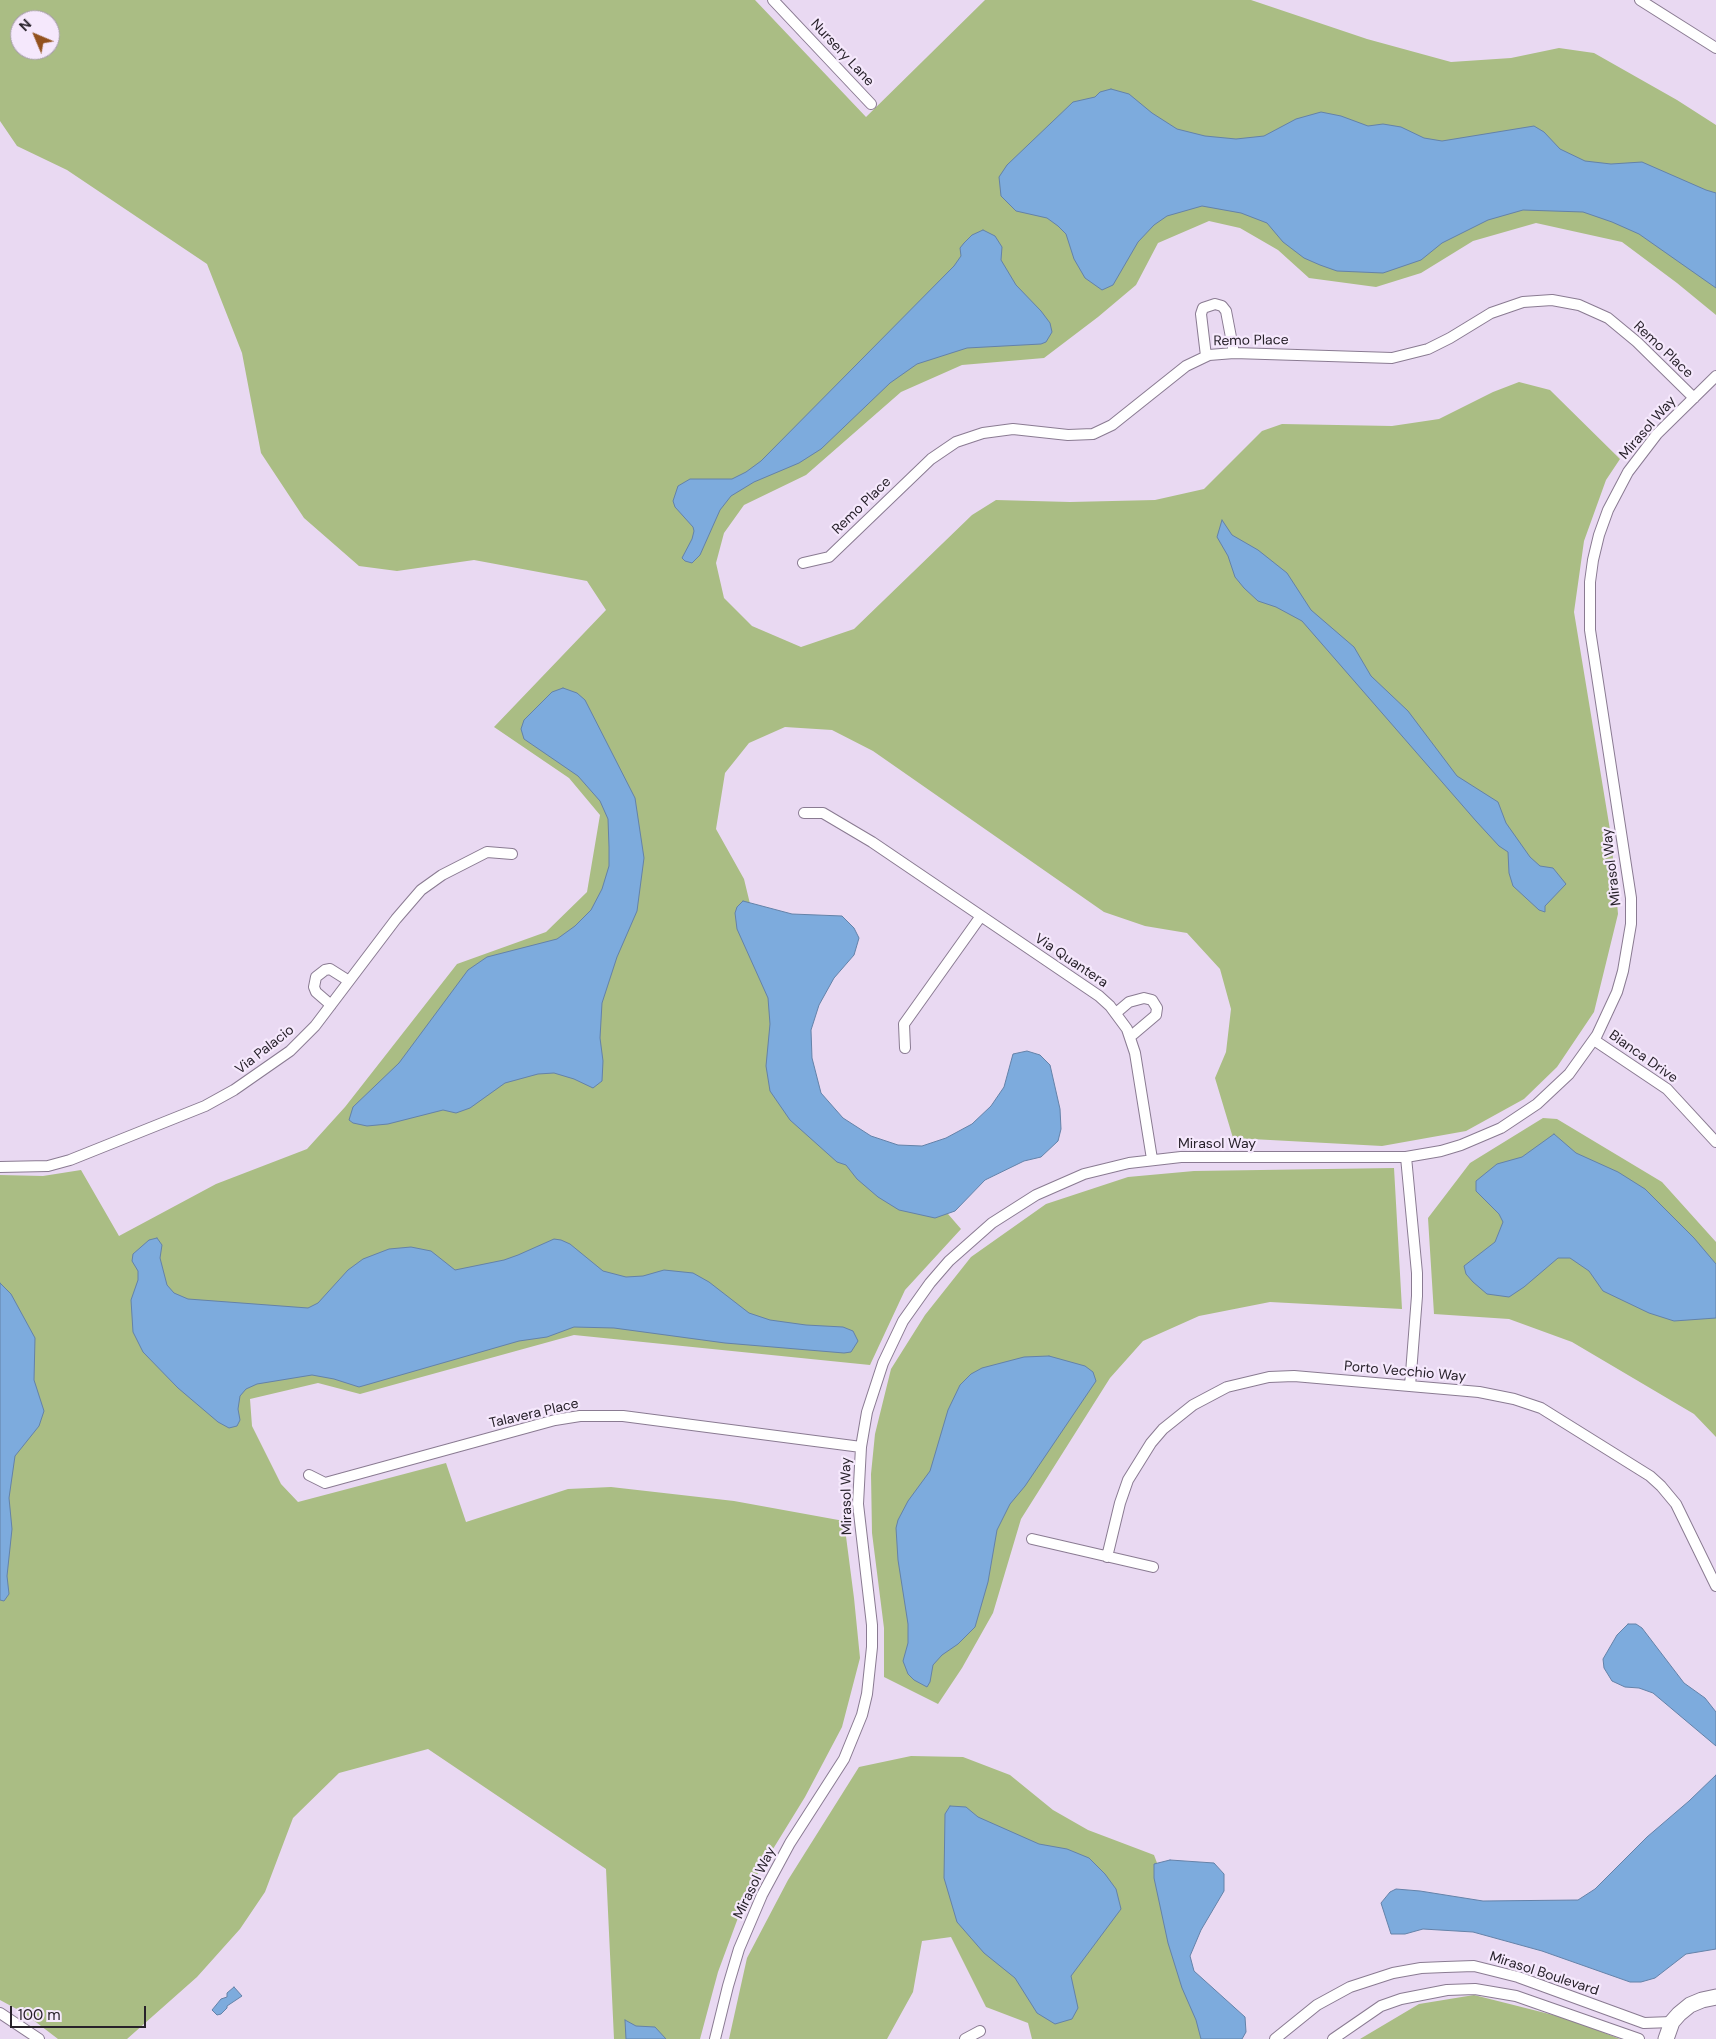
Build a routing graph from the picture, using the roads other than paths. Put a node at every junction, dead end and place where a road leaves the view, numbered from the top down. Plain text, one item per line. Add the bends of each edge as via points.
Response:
1 (774, 0) edge
2 (1640, 0) edge
3 (1716, 48) edge
4 (871, 104) dead end
5 (1234, 353) junction
6 (1206, 356) junction
7 (1716, 376) edge
8 (1694, 398) junction
9 (803, 563) dead end
10 (804, 814) dead end
11 (512, 854) dead end
12 (980, 916) junction
13 (349, 981) junction
14 (331, 1005) junction
15 (1116, 1012) junction
16 (1130, 1037) junction
17 (1594, 1040) junction
18 (905, 1048) dead end
19 (1716, 1142) edge
20 (1406, 1157) junction
21 (1152, 1159) junction
22 (0, 1167) edge
23 (1410, 1386) junction
24 (860, 1447) junction
25 (309, 1475) dead end
26 (1032, 1539) dead end
27 (1108, 1557) junction
28 (1153, 1567) dead end
29 (1716, 1586) edge
30 (1716, 1997) edge
31 (0, 2013) edge
32 (1672, 2022) junction
33 (980, 2031) dead end
34 (39, 2039) edge
35 (715, 2039) edge
36 (965, 2039) edge
37 (1275, 2039) edge
38 (1333, 2039) edge
39 (1639, 2039) edge
40 (1666, 2039) edge

1 - 4 street, Nursery Lane
2 - 3 street
5 - 6 street, Remo Place
5 - 6 street via 1226,311 1215,304 1203,308 1201,314
5 - 8 street, Remo Place via 1392,358 1428,349 1491,313 1523,302 1552,300 1579,306 1608,318
6 - 9 street, Remo Place via 1186,366 1112,425 1093,434 1068,436 1014,429 983,433 956,442 931,459 828,557
7 - 8 street, Mirasol Way
8 - 17 street, Mirasol Way via 1657,434 1628,472 1608,510 1593,560 1590,630 1631,898 1631,924 1623,971 1607,1016
10 - 12 street, Via Quantera via 823,813 872,842
11 - 13 street, Via Palacio via 487,852 421,890
12 - 15 street, Via Quantera via 1099,996
12 - 18 street via 904,1024
13 - 14 street, Via Palacio
13 - 14 street via 330,970 316,977 314,987
14 - 22 street, Via Palacio via 290,1052 205,1106 70,1160 48,1166
15 - 16 street, Via Quantera
15 - 16 street via 1129,1002 1144,998 1152,1000 1157,1008 1156,1015
16 - 21 street, Via Quantera
17 - 19 street, Bianca Drive via 1667,1089
17 - 20 street, Mirasol Way via 1564,1079 1520,1117 1462,1145
20 - 21 street, Mirasol Way
20 - 23 street via 1417,1273
21 - 24 street, Mirasol Way via 1084,1174 1036,1195 992,1223 949,1261 916,1302 892,1342 873,1390
23 - 27 street, Porto Vecchio Way via 1294,1376 1270,1377 1210,1395 1163,1429 1137,1463 1120,1503
23 - 29 street, Porto Vecchio Way via 1480,1392 1541,1408 1650,1476 1676,1504
24 - 25 street, Talavera Place via 623,1416 580,1416 325,1483
24 - 35 street, Mirasol Way via 858,1504 872,1632 871,1668 862,1715 844,1760 785,1852 750,1922 728,1986
26 - 27 street
27 - 28 street
30 - 32 street via 1690,2005
31 - 34 street
32 - 37 street, Mirasol Boulevard via 1644,2022 1474,1966 1421,1968 1350,1987 1317,2005
32 - 40 street
33 - 36 street
38 - 39 street via 1381,2006 1402,1998 1475,1989 1516,1996

